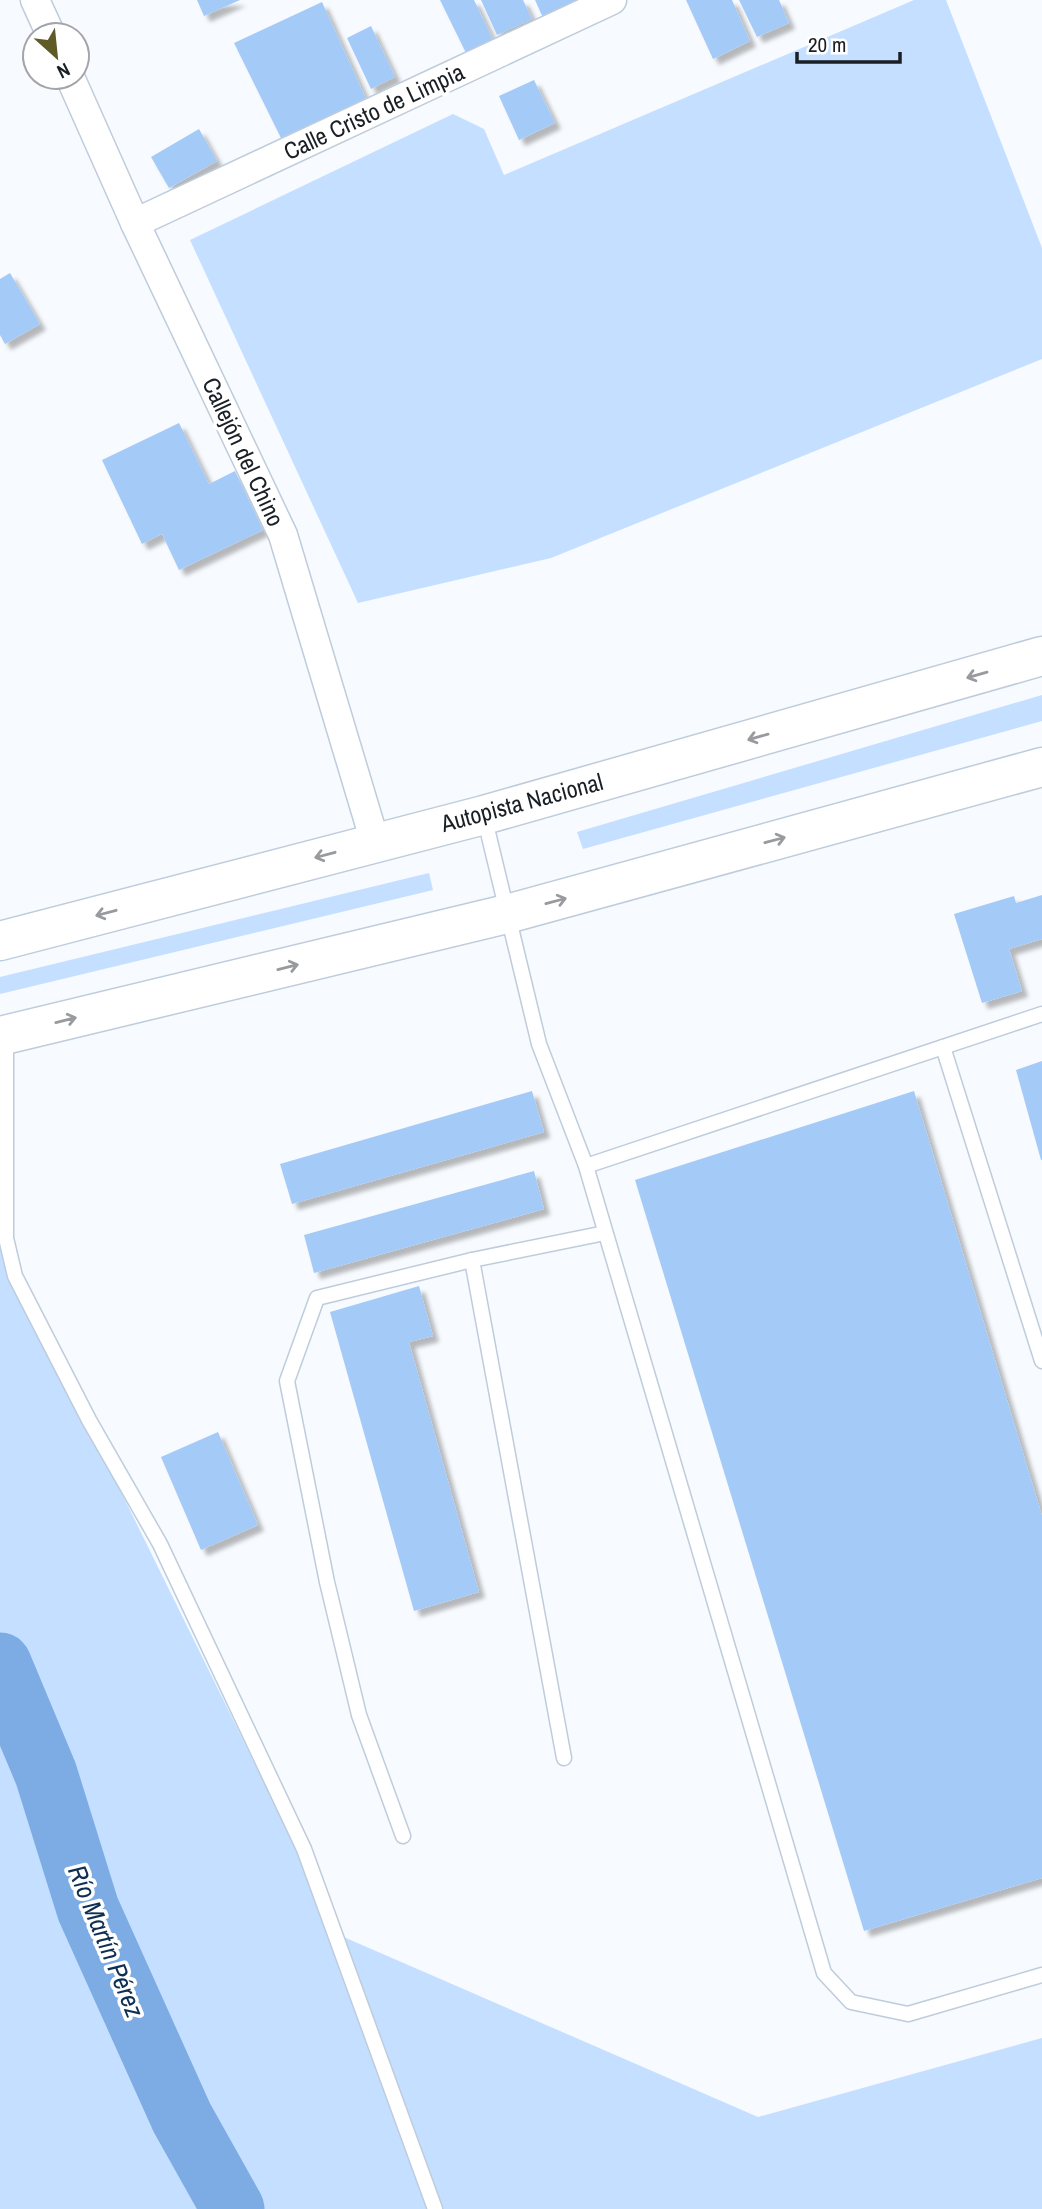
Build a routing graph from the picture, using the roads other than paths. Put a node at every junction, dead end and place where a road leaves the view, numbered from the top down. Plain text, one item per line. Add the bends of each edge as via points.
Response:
1 (35, 0) edge
2 (612, 0) edge
3 (45, 21) edge
4 (76, 91) edge
5 (135, 223) junction
6 (1042, 656) edge
7 (1042, 767) edge
8 (484, 815) junction
9 (375, 842) junction
10 (507, 914) junction
11 (0, 941) edge
12 (1042, 1014) edge
13 (3, 1036) edge
14 (943, 1046) junction
15 (586, 1166) junction
16 (605, 1233) junction
17 (472, 1260) junction
18 (1042, 1361) edge
19 (564, 1758) dead end
20 (403, 1836) dead end
21 (1042, 1975) edge
22 (435, 2209) edge

1 - 3 street
2 - 5 street, Calle Cristo de Limpia
4 - 5 street, Callejón del Chino
5 - 9 street, Callejón del Chino via 283,535
6 -> 8 highway, Autopista Nacional
10 -> 7 highway
8 - 9 highway, Autopista Nacional
8 - 10 lane
9 -> 11 highway, Autopista Nacional
13 -> 10 highway
10 - 15 lane via 539,1044
12 - 14 lane
13 - 22 lane via 6,1238 15,1276 160,1544 304,1849
14 - 15 lane
14 - 18 lane
15 - 16 lane
16 - 17 lane
16 - 21 lane via 824,1973 851,2002 908,2014
17 - 19 lane
17 - 20 lane via 317,1298 287,1381 359,1715

